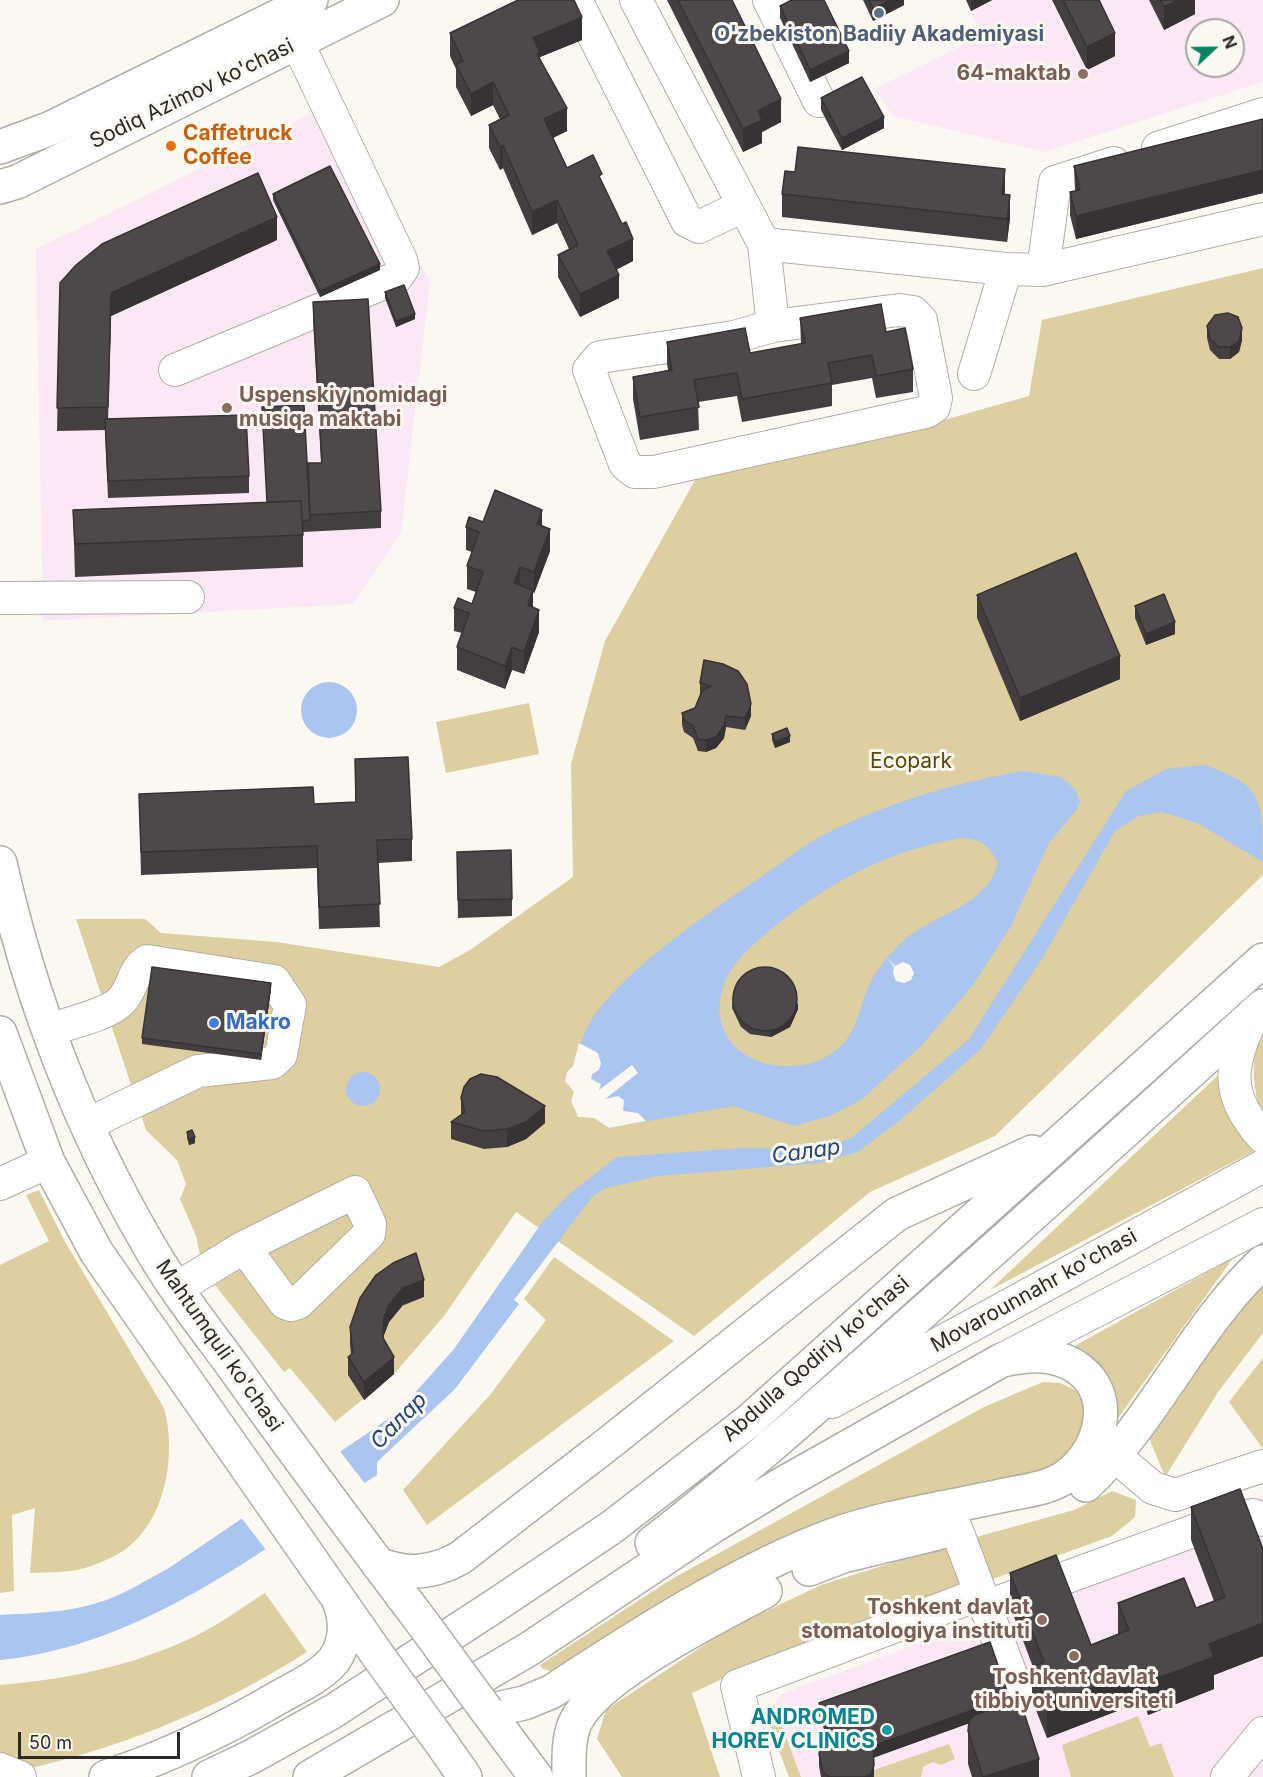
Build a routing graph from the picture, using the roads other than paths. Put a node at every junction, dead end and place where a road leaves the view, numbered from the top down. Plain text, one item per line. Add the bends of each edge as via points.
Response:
1 (311, 0) edge
2 (382, 0) edge
3 (576, 0) edge
4 (636, 0) edge
5 (769, 0) edge
6 (297, 42) junction
7 (819, 101) edge
8 (1263, 114) edge
9 (0, 147) edge
10 (0, 187) edge
11 (743, 206) junction
12 (1263, 219) edge
13 (764, 244) junction
14 (1006, 269) junction
15 (1043, 270) junction
16 (773, 326) junction
17 (175, 370) dead end
18 (974, 374) dead end
19 (188, 597) dead end
20 (0, 598) edge
21 (0, 862) edge
22 (1263, 960) edge
23 (1258, 1010) edge
24 (49, 1030) junction
25 (0, 1033) edge
26 (1084, 1120) junction
27 (87, 1124) junction
28 (1263, 1137) edge
29 (48, 1162) junction
30 (1263, 1166) edge
31 (0, 1184) edge
32 (1263, 1224) edge
33 (244, 1247) dead end
34 (1263, 1262) edge
35 (177, 1288) junction
36 (1002, 1360) junction
37 (806, 1416) junction
38 (1114, 1455) junction
39 (1263, 1466) edge
40 (1175, 1495) junction
41 (1263, 1520) edge
42 (956, 1528) junction
43 (1199, 1529) junction
44 (378, 1564) junction
45 (337, 1597) junction
46 (982, 1601) junction
47 (1020, 1696) dead end
48 (487, 1711) junction
49 (1263, 1733) edge
50 (358, 1749) junction
51 (0, 1769) edge
52 (20, 1777) edge
53 (105, 1777) edge
54 (209, 1777) edge
55 (310, 1777) edge
56 (465, 1777) edge
57 (536, 1777) edge
58 (570, 1777) edge
59 (759, 1777) edge
60 (1227, 1777) edge

1 - 9 main road, Sodiq Azimov ko'chasi via 49,129
2 - 6 main road, Sodiq Azimov ko'chasi
3 - 11 street via 687,221 699,227
4 - 11 street
5 - 7 street
6 - 10 main road, Sodiq Azimov ko'chasi
6 - 17 street via 403,268 396,278
8 - 15 street via 1054,182
11 - 13 street
12 - 15 street
13 - 14 street
13 - 16 street
14 - 15 street
14 - 18 street
16 - 16 street via 899,310 913,312 921,320 936,398 934,407 926,412 654,472 635,471 625,464 589,370 593,362 600,357 734,337
19 - 20 street
21 - 24 main road, Mahtumquli ko'chasi via 22,949
22 - 26 main road, Abdulla Qodiriy ko'chasi
23 - 28 street via 1238,1048 1233,1075 1242,1109
23 - 37 main road, Abdulla Qodiriy ko'chasi
24 - 27 main road, Mahtumquli ko'chasi
24 - 27 street via 107,1010 122,1000 140,966 147,961 274,981 290,1005 281,1055 272,1063 198,1071
25 - 29 main road
26 - 44 main road via 1022,1158 897,1214 460,1558 440,1568 418,1572
26 - 54 main road, Abdulla Qodiriy ko'chasi via 749,1421 612,1527 332,1712
27 - 35 main road, Mahtumquli ko'chasi via 125,1203
29 - 31 street
29 - 45 main road via 97,1253
30 - 37 street, Movarounnahr ko'chasi
32 - 36 street
33 - 35 street
34 - 38 main road via 1228,1300
35 - 44 main road, Mahtumquli ko'chasi
36 - 48 main road via 1029,1355 1057,1358 1080,1369 1095,1390 1101,1418 1098,1434 1086,1459 1066,1477 1054,1484 857,1527 811,1544 712,1594 551,1692
36 - 50 main road via 774,1489 529,1649
37 - 50 main road, Abdulla Qodiriy ko'chasi via 632,1558
38 - 40 street via 1153,1488
38 - 42 main road via 1086,1485 1061,1501
39 - 40 street
40 - 43 street
41 - 43 street via 1253,1515
42 - 46 street
42 - 58 main road via 820,1564 769,1588 639,1663 604,1688 581,1712 574,1724 569,1750
43 - 46 street
44 - 48 main road, Mahtumquli ko'chasi, bridge
45 - 53 main road via 345,1621 342,1644 333,1661 319,1674 237,1722 161,1757
45 - 56 main road, bridge
46 - 47 street
46 - 59 street via 737,1686
48 - 57 main road, Mahtumquli ko'chasi
49 - 60 street
50 - 55 main road
51 - 52 street

